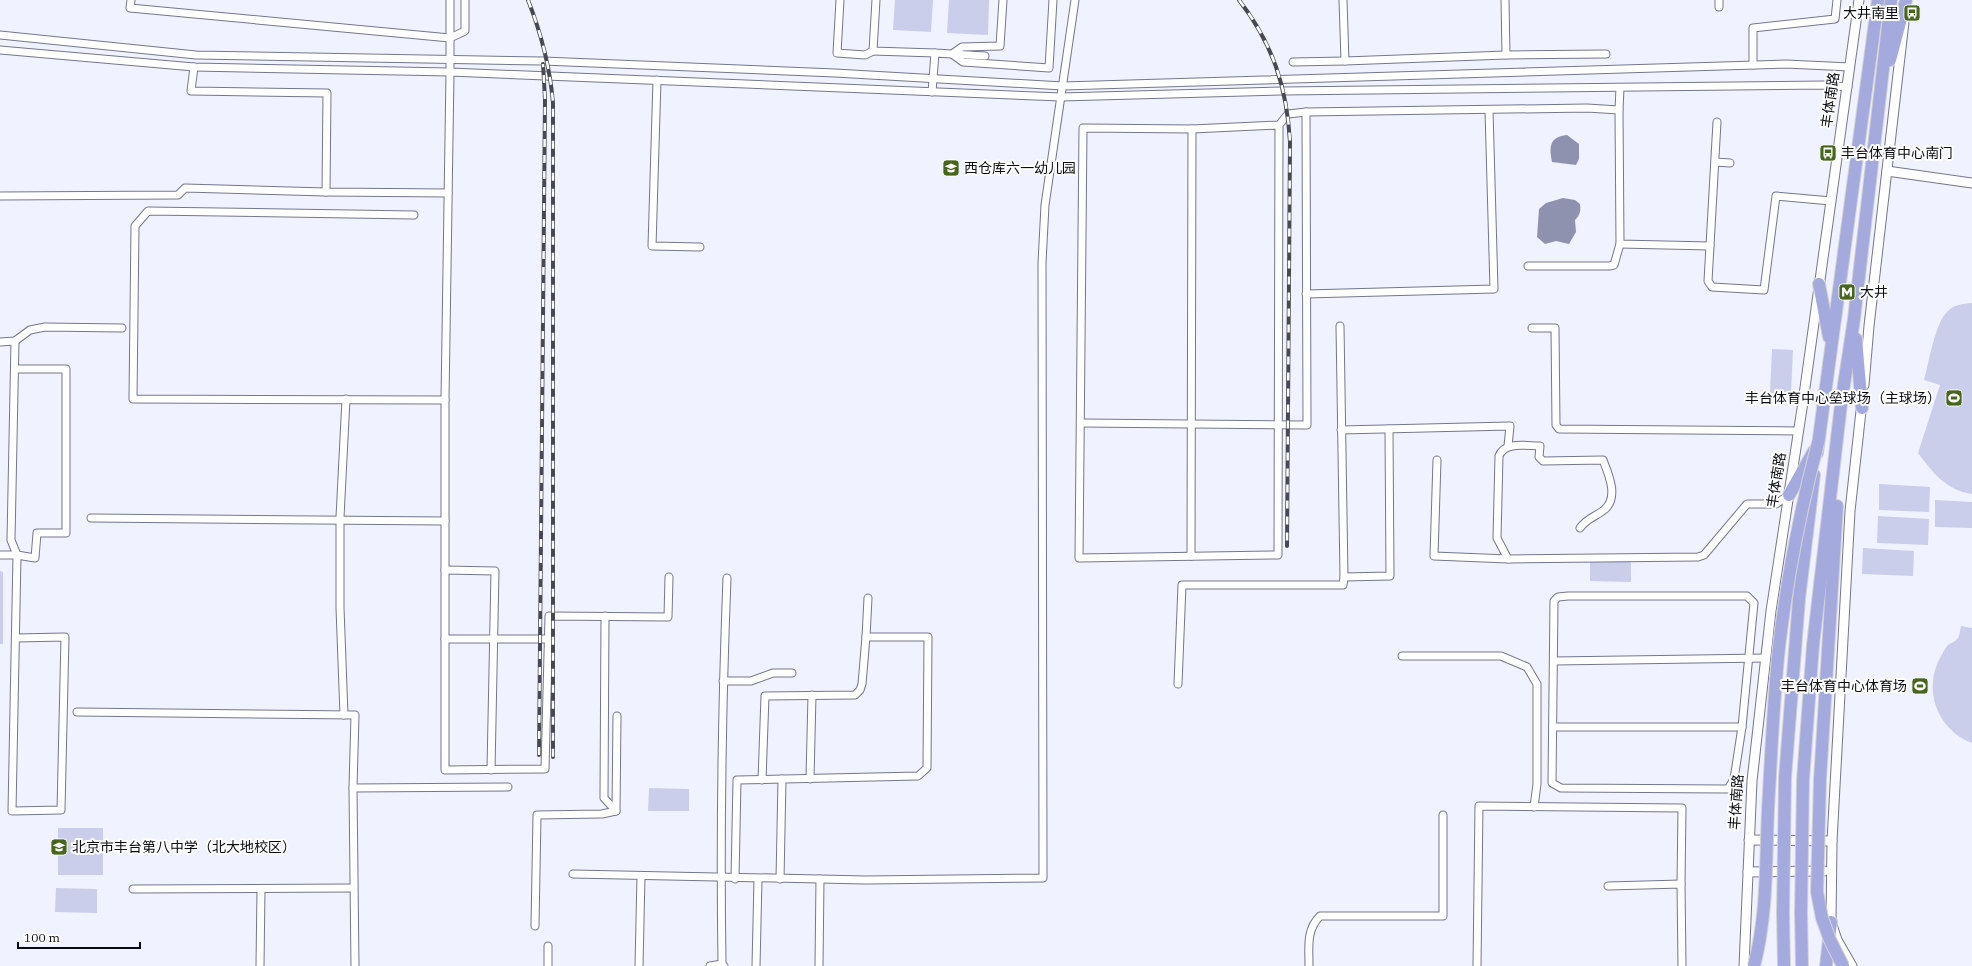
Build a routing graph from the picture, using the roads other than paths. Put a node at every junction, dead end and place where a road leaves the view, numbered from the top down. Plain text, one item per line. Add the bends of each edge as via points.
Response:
1 (131, 0) edge
2 (450, 0) edge
3 (465, 0) edge
4 (840, 0) edge
5 (876, 0) edge
6 (1003, 0) edge
7 (1053, 0) edge
8 (1075, 0) edge
9 (1343, 0) edge
10 (1505, 0) edge
11 (1837, 0) edge
12 (1859, 0) edge
13 (1872, 0) edge
14 (1878, 0) edge
15 (1891, 0) edge
16 (1907, 0) edge
17 (0, 35) edge
18 (450, 38) junction
19 (1872, 44) junction
20 (0, 50) edge
21 (873, 51) junction
22 (935, 53) junction
23 (952, 54) junction
24 (1606, 54) dead end
25 (1506, 55) junction
26 (985, 56) dead end
27 (450, 60) junction
28 (1345, 61) junction
29 (1293, 62) dead end
30 (1753, 65) junction
31 (194, 67) junction
32 (1850, 67) junction
33 (450, 72) junction
34 (933, 78) junction
35 (657, 80) junction
36 (1063, 86) junction
37 (1848, 87) junction
38 (1620, 88) junction
39 (932, 92) junction
40 (1062, 97) junction
41 (1880, 100) junction
42 (1489, 110) junction
43 (1619, 110) junction
44 (1306, 112) junction
45 (1716, 122) dead end
46 (1279, 125) junction
47 (1192, 129) junction
48 (1714, 162) junction
49 (1730, 163) dead end
50 (1887, 171) junction
51 (1972, 183) edge
52 (326, 192) junction
53 (448, 193) junction
54 (0, 196) edge
55 (1831, 201) junction
56 (414, 215) dead end
57 (1620, 244) junction
58 (1710, 246) junction
59 (700, 247) dead end
60 (1528, 266) dead end
61 (1819, 284) junction
62 (1306, 294) junction
63 (1854, 319) junction
64 (1340, 326) dead end
65 (122, 328) dead end
66 (1532, 328) dead end
67 (15, 341) junction
68 (0, 342) edge
69 (1831, 350) junction
70 (15, 369) junction
71 (346, 399) junction
72 (445, 400) junction
73 (1841, 404) junction
74 (1862, 408) junction
75 (1080, 423) junction
76 (1192, 424) junction
77 (1279, 425) junction
78 (1390, 429) junction
79 (1341, 430) junction
80 (1799, 431) junction
81 (1818, 443) junction
82 (1508, 446) junction
83 (1437, 460) dead end
84 (1789, 495) junction
85 (91, 518) dead end
86 (340, 520) junction
87 (445, 521) junction
88 (1580, 528) dead end
89 (0, 555) edge
90 (17, 556) junction
91 (1191, 556) junction
92 (1508, 559) junction
93 (445, 570) junction
94 (669, 576) dead end
95 (1344, 577) junction
96 (727, 578) dead end
97 (868, 598) dead end
98 (606, 616) junction
99 (866, 637) junction
100 (16, 638) junction
101 (493, 638) junction
102 (445, 639) junction
103 (549, 639) junction
104 (1402, 656) dead end
105 (1749, 658) junction
106 (1766, 658) junction
107 (1554, 661) junction
108 (792, 673) dead end
109 (723, 681) junction
110 (1178, 684) dead end
111 (812, 695) junction
112 (77, 712) dead end
113 (344, 715) junction
114 (617, 716) dead end
115 (1553, 727) junction
116 (1742, 727) junction
117 (491, 770) junction
118 (782, 779) junction
119 (810, 779) junction
120 (762, 780) junction
121 (508, 787) dead end
122 (353, 788) junction
123 (1534, 807) junction
124 (616, 811) junction
125 (1443, 815) dead end
126 (1749, 840) junction
127 (1832, 841) junction
128 (1748, 872) junction
129 (1831, 872) junction
130 (573, 874) dead end
131 (642, 876) junction
132 (721, 878) junction
133 (735, 879) junction
134 (758, 879) junction
135 (780, 879) junction
136 (820, 880) junction
137 (1681, 884) junction
138 (1608, 886) dead end
139 (353, 888) junction
140 (133, 889) dead end
141 (261, 889) junction
142 (1831, 922) junction
143 (535, 926) dead end
144 (548, 946) dead end
145 (723, 965) edge
146 (260, 966) edge
147 (355, 966) edge
148 (548, 966) edge
149 (639, 966) edge
150 (710, 966) edge
151 (756, 966) edge
152 (819, 966) edge
153 (1308, 966) edge
154 (1477, 966) edge
155 (1682, 966) edge
156 (1744, 966) edge
157 (1754, 966) edge
158 (1784, 966) edge
159 (1802, 966) edge
160 (1826, 966) edge
161 (1843, 966) edge
162 (1852, 966) edge

1 - 18 street via 130,8
2 - 18 street
3 - 18 street via 465,31
4 - 21 street via 837,53 866,55
5 - 21 street
6 - 23 street via 1000,46 962,47
7 - 23 street via 1049,68 963,62
8 - 36 street
9 - 28 street
10 - 25 street
11 - 30 street via 1835,19 1753,28
12 - 32 street, 丰体南路
13 - 19 highway
14 - 19 highway
15 - 41 highway
16 - 41 highway
16 - 50 street
17 - 27 street via 196,55
18 - 27 street
19 - 69 highway
20 - 31 street
21 - 22 street
22 - 23 street
22 - 34 street
23 - 26 street
24 - 25 street
25 - 28 street
27 - 33 street
27 - 34 street via 543,61
28 - 29 street
30 - 32 street
30 - 36 street
31 - 33 street
31 - 52 street via 190,91 327,93
32 - 37 street, 丰体南路
33 - 35 street
33 - 53 street
34 - 36 street
34 - 39 street
35 - 39 street
35 - 59 street via 652,246
36 - 40 street
37 - 38 street via 1824,85
37 - 55 street, 丰体南路
38 - 40 street via 1284,91
38 - 43 street
39 - 40 street
40 - 136 street via 1045,205 1042,263 1043,878
41 - 63 highway
42 - 43 street
42 - 44 street
42 - 62 street via 1494,289
43 - 57 street
44 - 46 street via 1288,114
44 - 62 street
45 - 48 street
46 - 47 street
46 - 77 street
47 - 75 street via 1083,128
47 - 76 street
48 - 49 street
48 - 58 street
50 - 51 street
50 - 74 street
52 - 53 street
52 - 54 street via 185,188 178,195
53 - 72 street
55 - 58 street via 1776,196 1764,290 1712,287 1708,281
55 - 61 street, 丰体南路
56 - 71 street via 148,211 135,226 133,399
57 - 58 street
57 - 60 street via 1614,265
61 - 69 highway
61 - 80 street, 丰体南路
62 - 77 street via 1306,425
63 - 73 highway
63 - 74 highway
64 - 79 street
65 - 67 street via 45,328 30,330
66 - 80 street via 1555,328 1556,425 1559,429
67 - 68 street
67 - 70 street
69 - 81 highway
70 - 90 street via 12,540
70 - 90 street via 66,369 66,533 37,533 35,558
71 - 72 street
71 - 86 street
72 - 87 street
73 - 159 highway, bridge via 1813,645 1803,780
73 - 161 highway, bridge via 1833,591 1820,780 1817,892 1822,918
74 - 127 street via 1850,511
75 - 76 street
75 - 91 street via 1079,558
76 - 77 street
76 - 91 street
77 - 91 street via 1278,555
78 - 79 street
78 - 82 street via 1510,426
78 - 95 street via 1390,576
79 - 95 street
80 - 84 street, 丰体南路
81 - 84 highway
81 - 157 highway, bridge via 1802,504 1780,639 1768,794 1765,894 1762,927
81 - 158 highway, bridge via 1799,599 1785,778
82 - 88 street via 1540,446 1539,457 1543,461 1603,460 1611,478 1611,500 1604,510 1586,520
82 - 92 street via 1499,456 1497,538
83 - 92 street via 1434,556
84 - 92 street via 1776,504 1747,504 1704,555 1698,557
84 - 106 street, 丰体南路
85 - 86 street
86 - 87 street
86 - 113 street
87 - 93 street
89 - 90 street
90 - 100 street
93 - 101 street via 495,571
93 - 102 street
94 - 98 street via 668,617
95 - 110 street via 1343,585 1182,585
96 - 109 street
97 - 99 street
98 - 103 street via 549,616
98 - 124 street via 604,798
99 - 111 street via 860,690 855,695
99 - 119 street via 928,637 927,768 918,776
100 - 100 street via 12,810 61,810 65,637
101 - 102 street
101 - 103 street
101 - 117 street
102 - 117 street via 445,770
103 - 117 street via 545,769
104 - 123 street via 1501,656 1527,667 1537,684 1537,784
105 - 106 street
105 - 107 street
105 - 107 street via 1754,602 1747,596 1568,596 1554,601
105 - 116 street
106 - 126 street, 丰体南路 via 1752,781
107 - 115 street
108 - 109 street via 773,673 751,681
109 - 132 street
111 - 119 street
111 - 120 street via 765,696
112 - 113 street
113 - 122 street via 355,715
114 - 124 street
115 - 116 street
115 - 116 street via 1552,783 1561,788 1728,789 1734,779
118 - 119 street
118 - 120 street
118 - 135 street
120 - 133 street via 737,780
121 - 122 street
122 - 139 street
123 - 137 street via 1682,808
123 - 154 street via 1479,806
124 - 143 street via 602,814 537,814
125 - 153 street via 1443,916 1320,916 1309,931
126 - 127 street
126 - 128 street, 丰体南路
127 - 129 street
128 - 129 street
128 - 156 street, 丰体南路
129 - 142 street
130 - 131 street
131 - 132 street
131 - 149 street
132 - 133 street
132 - 145 street
133 - 134 street
134 - 135 street
134 - 151 street
135 - 136 street
136 - 152 street
137 - 138 street
137 - 155 street
139 - 141 street
139 - 147 street
140 - 141 street
141 - 146 street
142 - 160 highway
142 - 162 street via 1837,940
144 - 148 street
145 - 150 street

